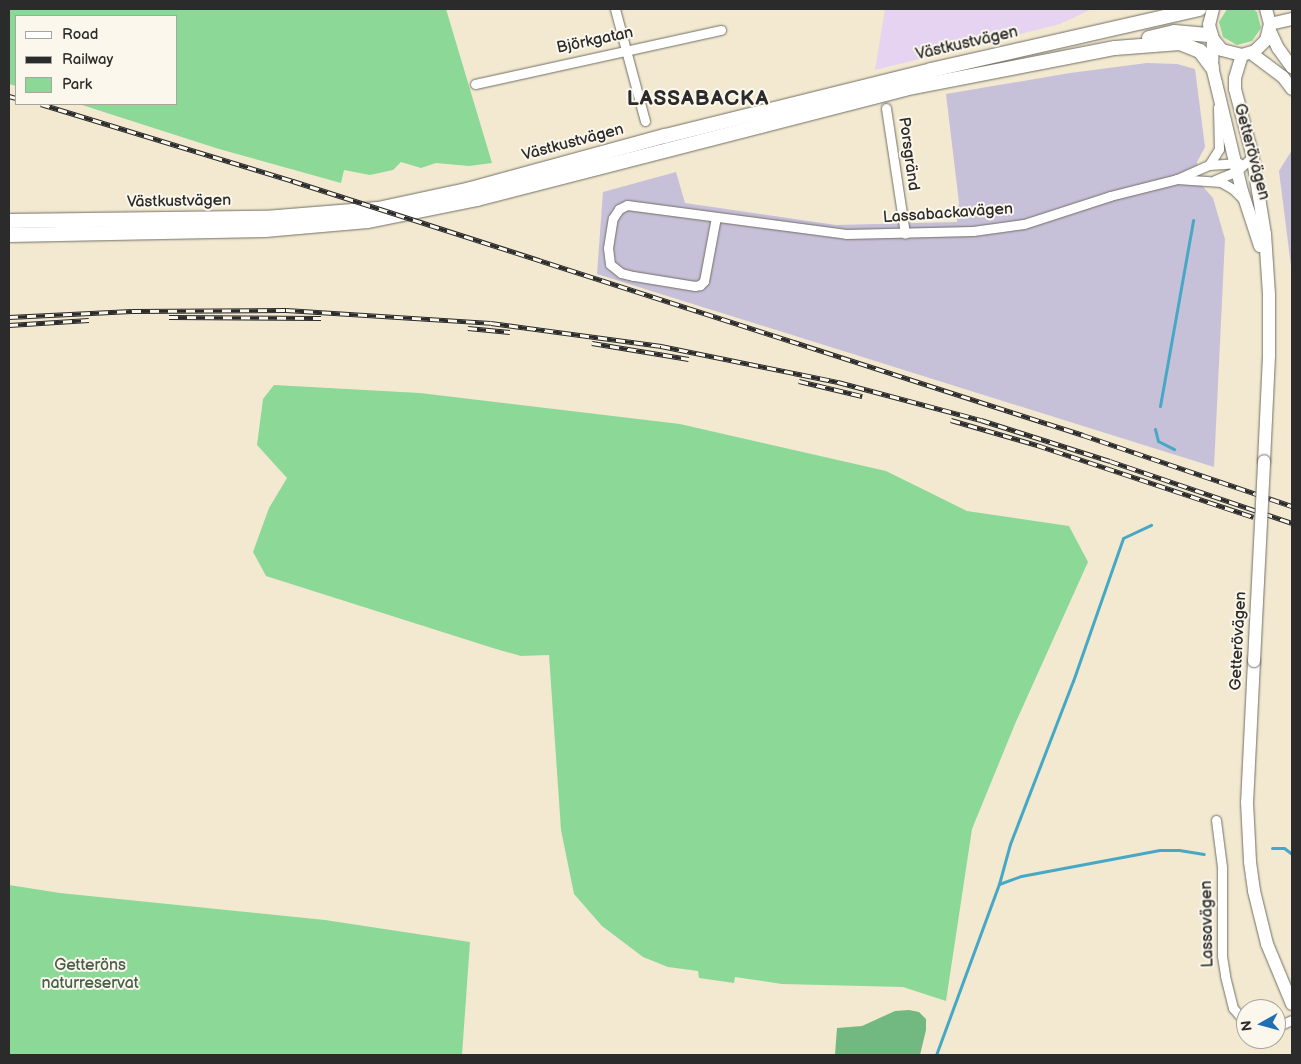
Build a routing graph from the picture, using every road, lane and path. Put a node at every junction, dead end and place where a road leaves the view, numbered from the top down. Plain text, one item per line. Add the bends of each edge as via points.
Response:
1 (615, 9) edge
2 (1198, 9) edge
3 (1213, 9) edge
4 (1266, 9) edge
5 (1187, 11) edge
6 (1292, 19) edge
7 (1270, 28) junction
8 (721, 30) dead end
9 (1212, 37) junction
10 (1115, 48) junction
11 (626, 50) junction
12 (1247, 54) junction
13 (1212, 67) junction
14 (1292, 67) edge
15 (1216, 83) junction
16 (475, 84) dead end
17 (1292, 89) edge
18 (886, 108) dead end
19 (645, 121) dead end
20 (1245, 164) junction
21 (1209, 165) junction
22 (1177, 180) junction
23 (1213, 180) junction
24 (1246, 202) junction
25 (716, 217) junction
26 (9, 221) edge
27 (905, 234) junction
28 (9, 235) edge
29 (1268, 272) junction
30 (1216, 820) dead end
31 (1292, 1004) edge
32 (1236, 1012) edge

1 - 11 street
2 - 5 main road, Västkustvägen
3 - 9 street, Getterövägen via 1209,20
4 - 7 street
5 - 26 main road, Västkustvägen via 665,136 471,189 378,208 265,218
6 - 7 street
7 - 12 street via 1263,44
7 - 14 street via 1278,48
8 - 11 street, Björkgatan
9 - 10 main road, Västkustvägen via 1174,32
9 - 12 street via 1222,50
9 - 13 street, Getterövägen
10 - 13 main road, Västkustvägen via 1180,43 1200,51
10 - 28 main road, Västkustvägen via 888,93 469,201 399,216 265,230
11 - 16 street, Björkgatan
11 - 19 street
12 - 17 street via 1283,77
12 - 20 street, Getterövägen via 1235,78
13 - 15 street, Getterövägen
15 - 20 street, Getterövägen
15 - 21 street via 1219,149
18 - 27 street, Porsgränd
20 - 21 street
20 - 23 street via 1225,178
20 - 24 street, Getterövägen
20 - 29 street, Getterövägen via 1265,234
21 - 22 street
22 - 23 street
22 - 27 street, Lassabackavägen via 1110,196 1024,224 973,231
23 - 24 street via 1233,189
24 - 29 street, Getterövägen
25 - 25 street, Lassabackavägen via 623,206 612,218 608,248 610,264 621,273 633,276 700,285 704,281
25 - 27 street, Lassabackavägen via 823,233
29 - 31 street, Getterövägen, bridge via 1270,330 1248,802 1254,891 1274,966
30 - 32 street, Lassavägen via 1222,867 1225,976

